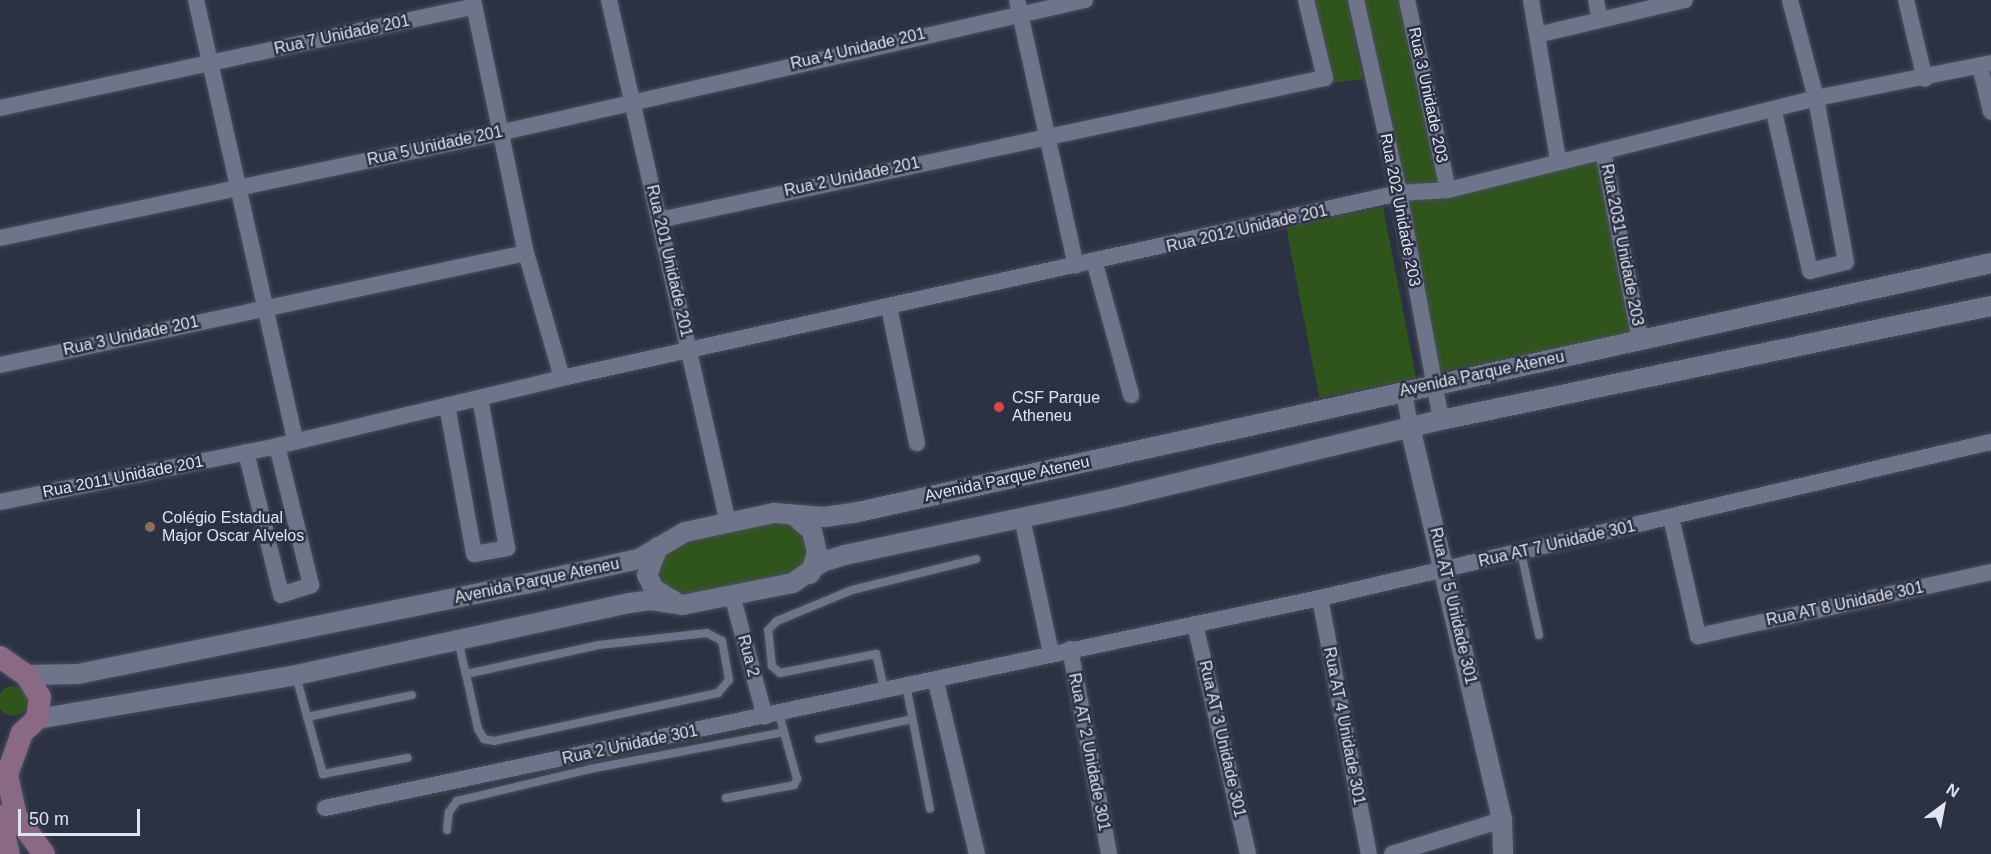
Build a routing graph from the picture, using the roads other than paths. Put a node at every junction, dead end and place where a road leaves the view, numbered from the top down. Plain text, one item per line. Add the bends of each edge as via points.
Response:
1 (196, 0) edge
2 (609, 0) edge
3 (1085, 0) edge
4 (1306, 0) edge
5 (1356, 0) edge
6 (1407, 0) edge
7 (1531, 0) edge
8 (1596, 0) edge
9 (1685, 0) edge
10 (1790, 0) edge
11 (1906, 0) edge
12 (473, 3) edge
13 (1018, 6) edge
14 (1600, 20) junction
15 (1538, 35) junction
16 (210, 64) junction
17 (1985, 65) edge
18 (1925, 79) junction
19 (1816, 98) junction
20 (632, 103) junction
21 (0, 108) edge
22 (1774, 112) junction
23 (1991, 112) edge
24 (499, 133) junction
25 (1045, 135) junction
26 (1603, 151) junction
27 (1558, 160) junction
28 (237, 186) junction
29 (1448, 190) junction
30 (1399, 194) junction
31 (659, 220) junction
32 (0, 238) edge
33 (526, 254) junction
34 (1991, 263) edge
35 (1095, 264) junction
36 (1076, 267) junction
37 (1991, 306) edge
38 (263, 307) junction
39 (889, 307) junction
40 (1640, 339) junction
41 (690, 351) junction
42 (0, 365) edge
43 (562, 378) junction
44 (1433, 385) junction
45 (1404, 392) junction
46 (1131, 395) dead end
47 (480, 398) junction
48 (447, 405) junction
49 (1441, 420) junction
50 (1410, 427) junction
51 (295, 439) junction
52 (1991, 442) edge
53 (917, 444) dead end
54 (277, 446) junction
55 (246, 452) junction
56 (0, 501) edge
57 (794, 515) junction
58 (1671, 517) junction
59 (1022, 518) junction
60 (728, 523) junction
61 (659, 545) junction
62 (1521, 552) junction
63 (976, 559) dead end
64 (1444, 570) junction
65 (1991, 572) edge
66 (810, 574) junction
67 (732, 595) junction
68 (1320, 598) junction
69 (682, 605) junction
70 (1195, 624) junction
71 (1539, 635) dead end
72 (458, 640) junction
73 (1070, 649) junction
74 (1051, 653) junction
75 (9, 668) edge
76 (466, 674) junction
77 (296, 675) junction
78 (936, 682) junction
79 (906, 685) junction
80 (884, 688) junction
81 (412, 695) dead end
82 (772, 715) junction
83 (307, 717) junction
84 (912, 719) junction
85 (20, 728) edge
86 (784, 732) junction
87 (819, 739) dead end
88 (407, 758) dead end
89 (726, 798) dead end
90 (325, 808) dead end
91 (930, 809) dead end
92 (5, 815) edge
93 (1502, 820) junction
94 (447, 830) dead end
95 (9, 854) edge
96 (44, 854) edge
97 (976, 854) edge
98 (1109, 854) edge
99 (1248, 854) edge
100 (1369, 854) edge
101 (1392, 854) edge
102 (1503, 854) edge

1 - 16 street
2 - 20 street, Rua 201 Unidade 201
3 - 13 street, Rua 4 Unidade 201
4 - 25 street, Rua 2 Unidade 201 via 1325,78
5 - 30 street, Rua 202 Unidade 203
6 - 29 street, Rua 3 Unidade 203
7 - 15 street
8 - 14 street
9 - 14 street
10 - 19 street
11 - 18 street
12 - 16 street, Rua 7 Unidade 201
12 - 24 street
13 - 20 street, Rua 4 Unidade 201
13 - 25 street
14 - 15 street
15 - 27 street
16 - 21 street, Rua 7 Unidade 201
16 - 28 street
17 - 18 street, Rua 2031 Unidade 203
17 - 23 street, Rua 2031 Unidade 203
18 - 19 street, Rua 2031 Unidade 203
19 - 22 street, Rua 2031 Unidade 203
19 - 22 street via 1846,262 1810,271
20 - 24 street, Rua 5 Unidade 201
20 - 31 street, Rua 201 Unidade 201
22 - 26 street, Rua 2031 Unidade 203
24 - 28 street, Rua 5 Unidade 201
24 - 33 street
25 - 31 street, Rua 2 Unidade 201
25 - 36 street
26 - 27 street, Rua 2031 Unidade 203
26 - 40 street, Rua 2031 Unidade 203
27 - 29 street, Rua 2031 Unidade 203
28 - 32 street, Rua 5 Unidade 201
28 - 38 street
29 - 30 street, Rua 2031 Unidade 203
30 - 35 street, Rua 2012 Unidade 201
30 - 44 street, Rua 202 Unidade 203
31 - 41 street, Rua 201 Unidade 201
33 - 38 street, Rua 3 Unidade 201
33 - 43 street
34 - 40 street, Avenida Parque Ateneu
35 - 36 street, Rua 2012 Unidade 201
35 - 46 street
36 - 39 street, Rua 2012 Unidade 201
37 - 49 street
38 - 42 street, Rua 3 Unidade 201
38 - 51 street
39 - 41 street, Rua 2012 Unidade 201
39 - 53 street
40 - 44 street, Avenida Parque Ateneu
41 - 43 street, Rua 2011 Unidade 201
41 - 60 street, Rua 201 Unidade 201
43 - 47 street, Rua 2011 Unidade 201
44 - 45 street, Avenida Parque Ateneu
44 - 49 street, Rua 202 Unidade 203
45 - 50 street, Rua AT 5 Unidade 301
45 - 57 street, Avenida Parque Ateneu via 858,512 824,517
47 - 48 street, Rua 2011 Unidade 201
47 - 48 street via 507,548 474,554
48 - 51 street, Rua 2011 Unidade 201
49 - 50 street
50 - 59 street
50 - 64 street, Rua AT 5 Unidade 301
51 - 54 street, Rua 2011 Unidade 201
52 - 58 street, Rua AT 7 Unidade 301
54 - 55 street, Rua 2011 Unidade 201
54 - 55 street via 311,585 281,594
55 - 56 street, Rua 2011 Unidade 201
57 - 60 street, Avenida Parque Ateneu via 774,513
57 - 66 street via 812,531 817,552
58 - 62 street, Rua AT 7 Unidade 301
58 - 65 street, Rua AT 8 Unidade 301 via 1698,636
59 - 66 street via 845,555 822,562
59 - 74 street
60 - 61 street, Avenida Parque Ateneu via 685,532
61 - 69 street via 647,575 654,589
61 - 75 street, Avenida Parque Ateneu via 639,559 78,674
62 - 64 street, Rua AT 7 Unidade 301
62 - 71 lane
63 - 80 lane via 852,590 777,621 768,630 772,666 780,674 876,654
64 - 68 street, Rua AT 7 Unidade 301
64 - 93 street, Rua AT 5 Unidade 301
66 - 67 street via 793,583
67 - 69 street
67 - 82 street, Rua 2
68 - 70 street, Rua AT 7 Unidade 301
68 - 100 street, Rua AT 4 Unidade 301
69 - 72 street via 651,600 630,603
70 - 73 street, Rua AT 7 Unidade 301
70 - 99 street, Rua AT 3 Unidade 301
72 - 76 lane
72 - 77 street
73 - 74 street, Rua AT 7 Unidade 301
73 - 98 street, Rua AT 2 Unidade 301
74 - 78 street, Rua AT 7 Unidade 301
75 - 85 main road via 40,697
76 - 76 lane via 478,729 484,739 494,741 718,693 729,680 722,641 707,633 599,645
77 - 83 lane
77 - 85 street
78 - 79 street, Rua 2 Unidade 301
78 - 97 street
79 - 80 street, Rua 2 Unidade 301
79 - 84 lane
80 - 82 street, Rua 2 Unidade 301
81 - 83 lane
82 - 86 lane
82 - 90 street, Rua 2 Unidade 301
83 - 88 lane via 322,774
84 - 87 lane
84 - 91 lane
85 - 92 main road via 7,770
86 - 89 lane via 797,779 794,785
86 - 94 lane via 590,769 457,801 448,812
92 - 95 main road
92 - 96 main road
93 - 101 street
93 - 102 street, Rua AT 5 Unidade 301

